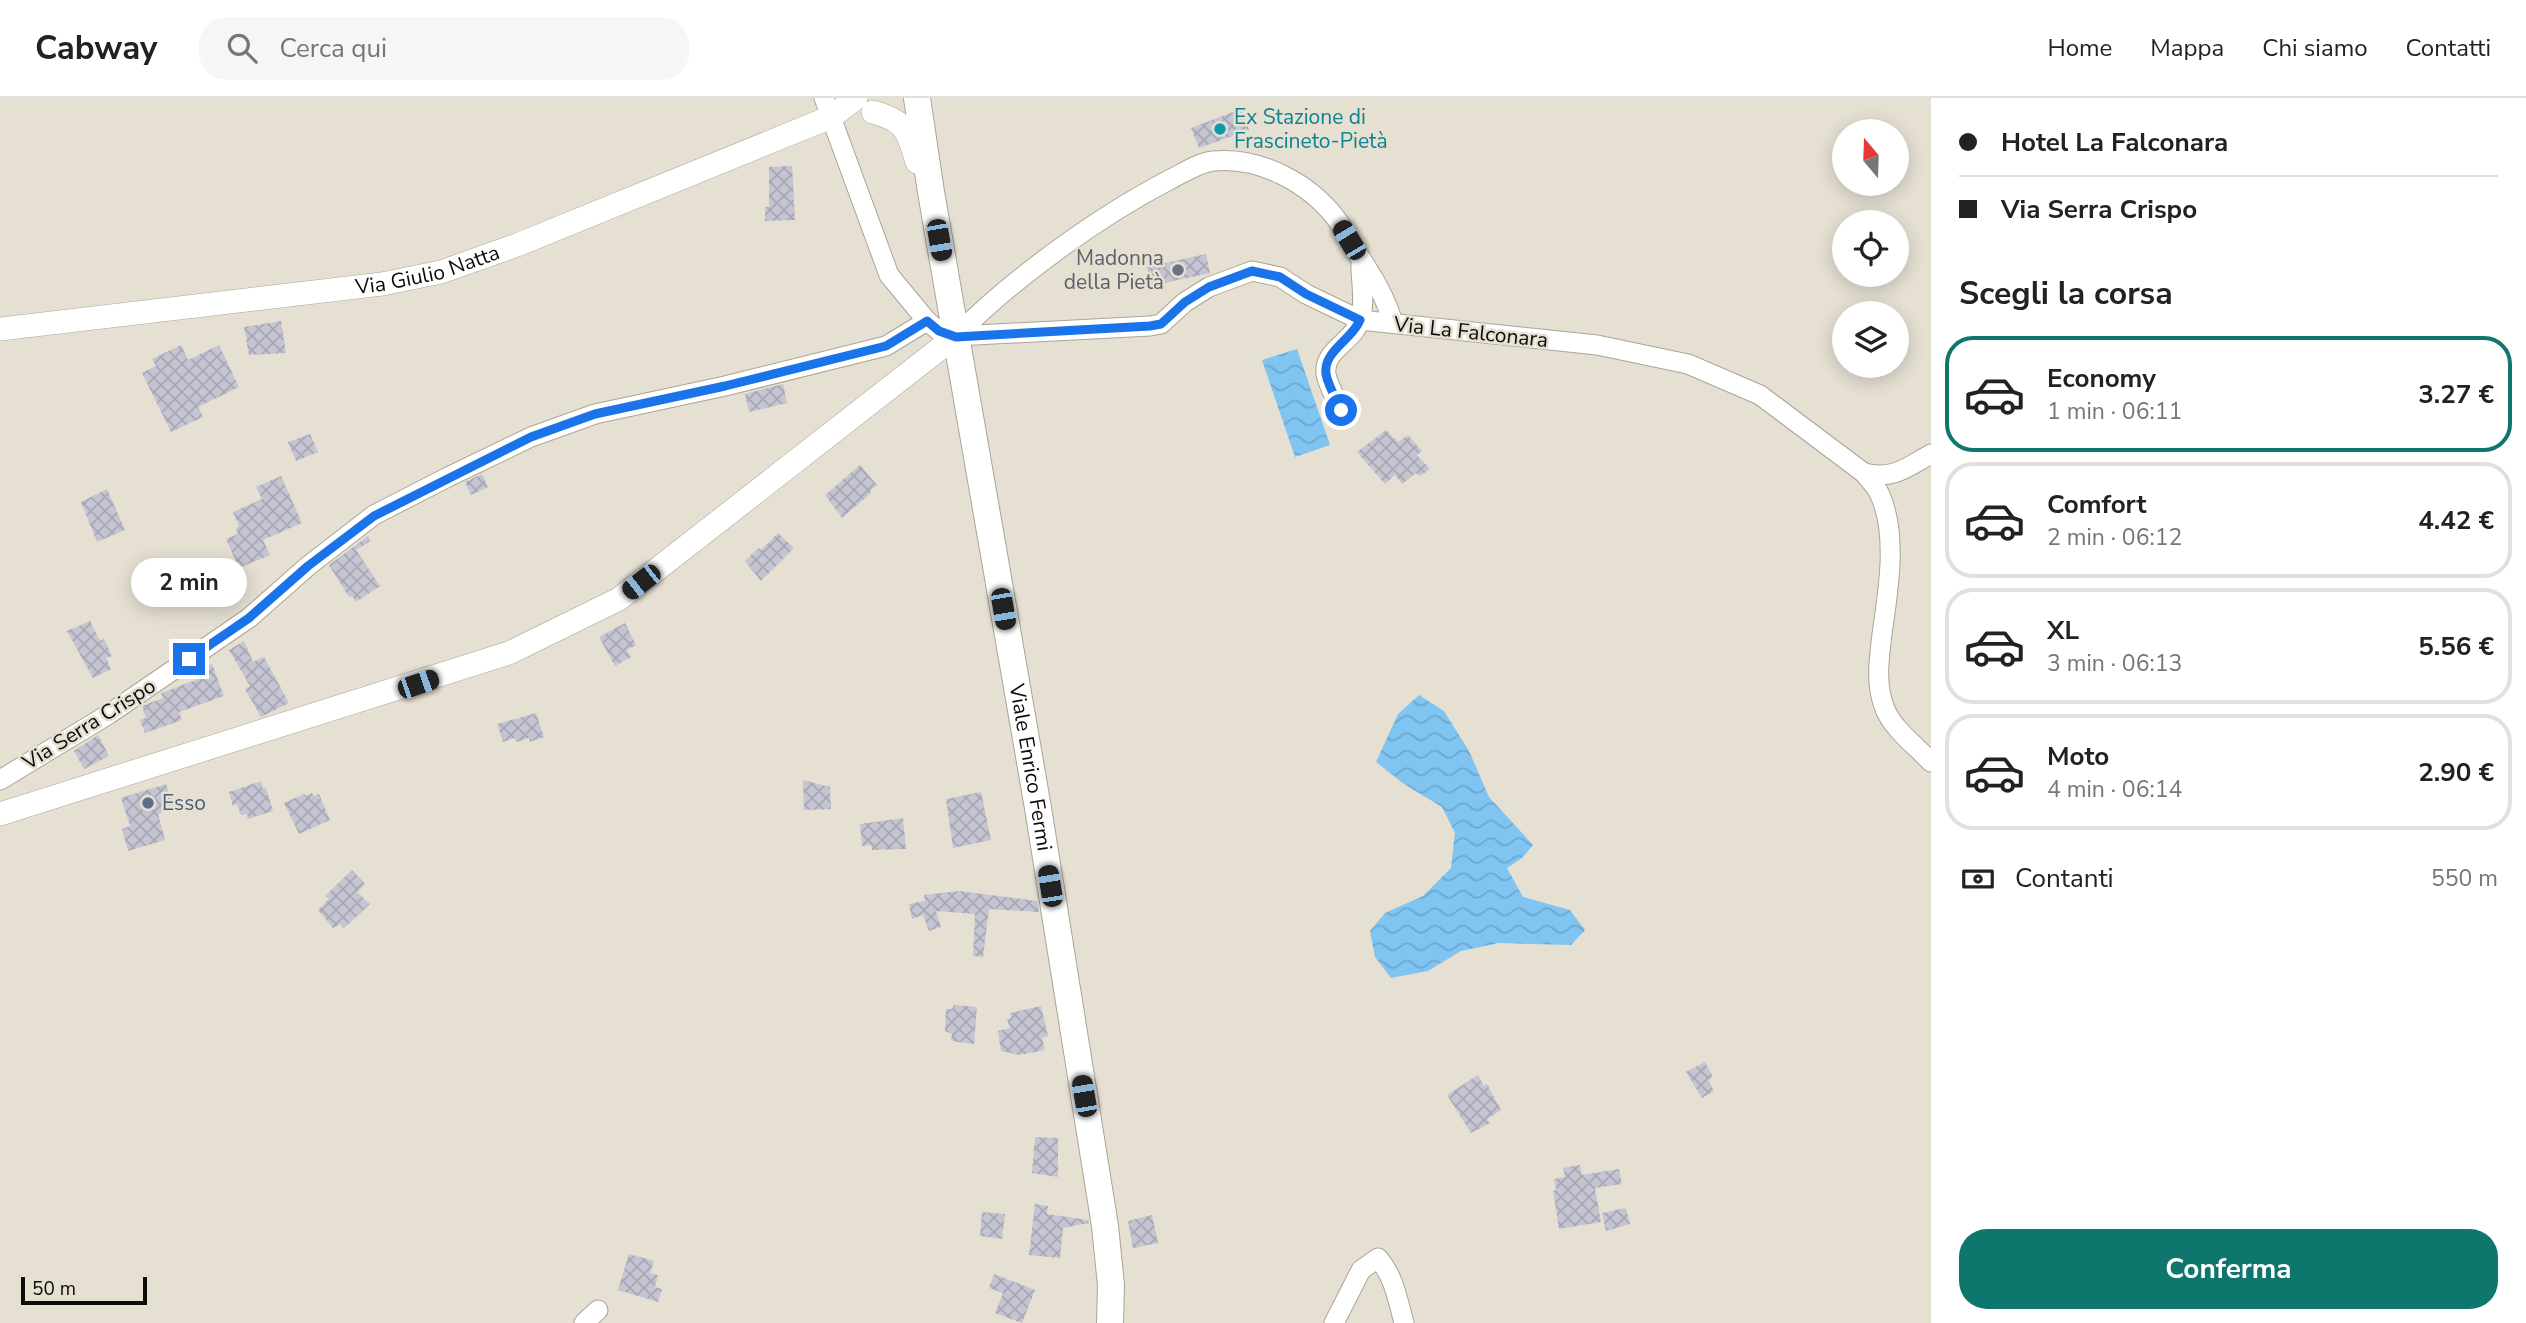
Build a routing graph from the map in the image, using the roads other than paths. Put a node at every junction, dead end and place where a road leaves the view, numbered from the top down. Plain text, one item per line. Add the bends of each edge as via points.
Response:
1 (901, 98) edge
2 (917, 98) edge
3 (865, 105) edge
4 (827, 107) edge
5 (931, 192) junction
6 (1361, 259) junction
7 (1360, 320) junction
8 (927, 321) junction
9 (1393, 323) junction
10 (0, 329) edge
11 (956, 337) junction
12 (1341, 410) dead end
13 (1931, 454) edge
14 (1864, 473) junction
15 (1931, 762) edge
16 (0, 780) edge
17 (0, 814) edge
18 (1110, 1323) edge
19 (1334, 1323) edge
20 (1404, 1323) edge

1 - 3 street
2 - 5 main road, Viale Enrico Fermi
3 - 4 street, Via Giulio Natta
3 - 5 street via 892,117 909,133
4 - 8 street via 889,275
4 - 10 street, Via Giulio Natta via 517,245 441,272 382,284
5 - 11 main road, Viale Enrico Fermi
6 - 7 street
6 - 9 street via 1387,301
6 - 11 street via 1337,220 1294,180 1262,168 1212,161 1142,194 1061,248 982,309
7 - 9 street, Via La Falconara
7 - 11 street, Via La Falconara via 1280,277 1252,271 1209,287 1161,324
7 - 12 street via 1351,337 1329,356 1326,374
8 - 11 street
8 - 16 street, Via Serra Crispo via 886,346 595,414 531,437 448,477 374,516 249,618 109,714
9 - 14 street, Via La Falconara via 1597,345 1688,364 1760,395
11 - 17 street via 607,605 509,653
11 - 18 main road, Viale Enrico Fermi via 1105,1226
13 - 14 street via 1893,475
14 - 15 street, Via La Falconara via 1879,491 1886,510 1890,553 1880,690 1897,727
19 - 20 street via 1361,1270 1377,1258 1393,1285

